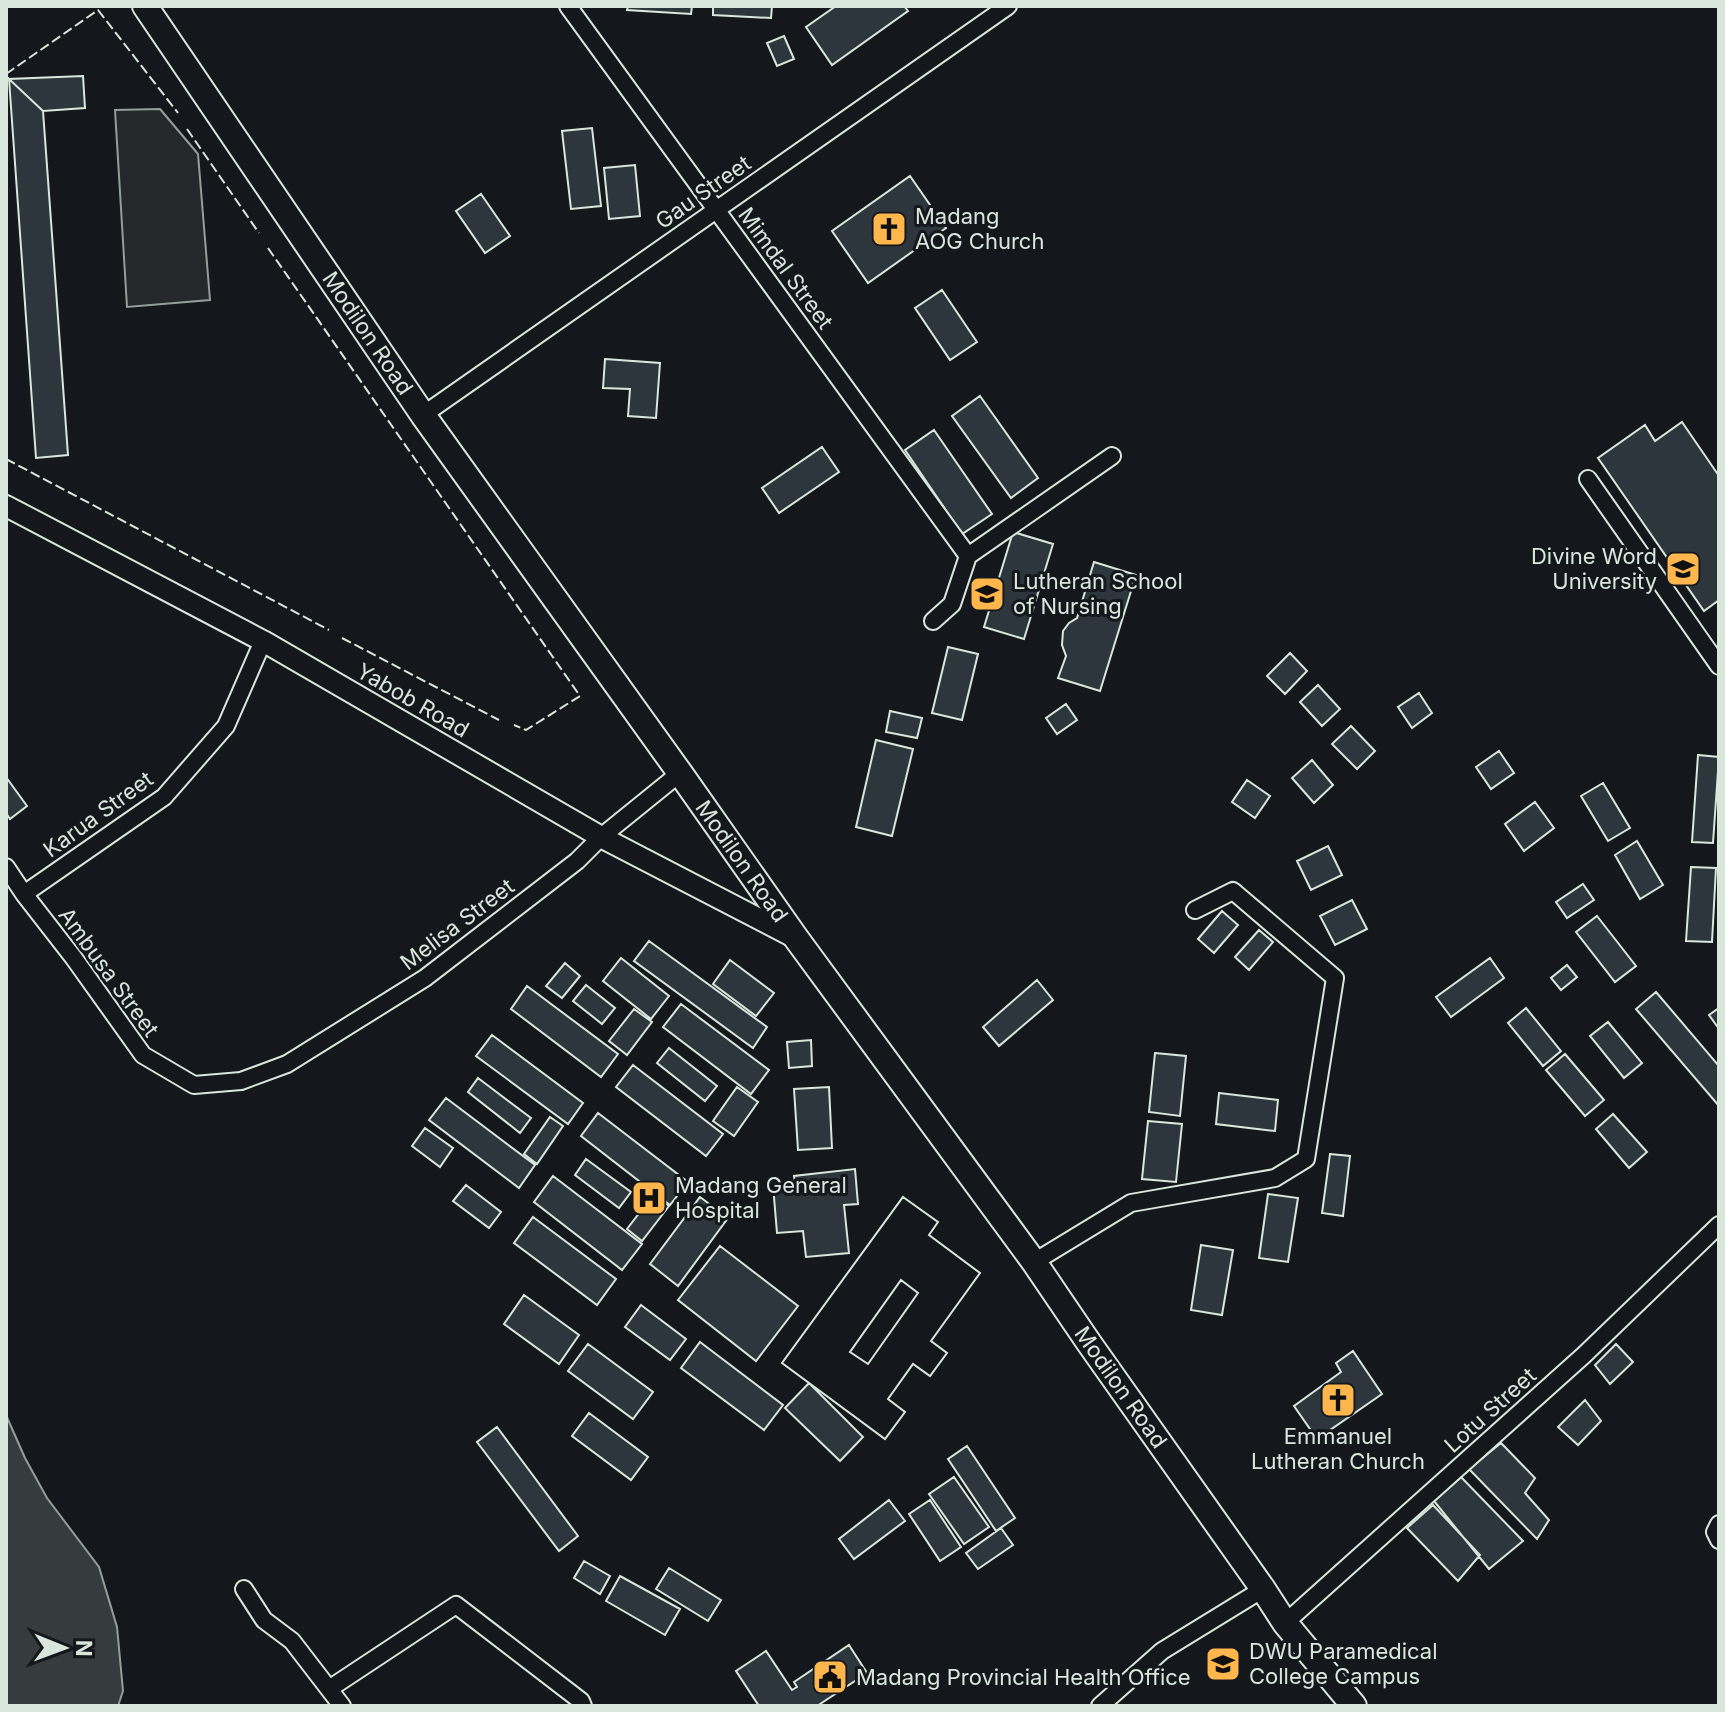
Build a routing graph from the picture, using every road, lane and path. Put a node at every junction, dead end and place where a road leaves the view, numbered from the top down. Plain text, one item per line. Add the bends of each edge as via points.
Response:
1 (145, 6) edge
2 (568, 6) edge
3 (1008, 6) edge
4 (716, 210) junction
5 (423, 415) junction
6 (1112, 456) dead end
7 (1588, 479) dead end
8 (6, 506) edge
9 (968, 556) junction
10 (933, 621) dead end
11 (263, 641) junction
12 (1719, 666) edge
13 (680, 773) junction
14 (601, 837) junction
15 (6, 867) edge
16 (24, 894) junction
17 (1195, 910) dead end
18 (796, 938) junction
19 (241, 1081) joint
20 (1719, 1225) edge
21 (1034, 1262) junction
22 (1719, 1524) edge
23 (1719, 1540) edge
24 (244, 1589) dead end
25 (1263, 1589) junction
26 (1285, 1623) junction
27 (329, 1689) junction
28 (342, 1706) edge
29 (583, 1706) edge
30 (1100, 1706) edge
31 (1354, 1706) edge

1 - 5 main road, Modilon Road
2 - 4 street, Mimdal Street
3 - 4 street, Gau Street
4 - 5 street, Gau Street
4 - 9 street, Mimdal Street
5 - 13 main road, Modilon Road
6 - 9 street
7 - 12 street
8 - 11 street, Yabob Road
9 - 10 street via 952,604
11 - 14 street, Yabob Road
11 - 16 street, Karua Street via 226,726 164,797
13 - 14 street, Melisa Street
13 - 18 main road, Modilon Road
14 - 18 street, Yabob Road
14 - 19 street, Melisa Street via 425,978 287,1064
15 - 16 street, Ambusa Street
16 - 19 street, Ambusa Street via 143,1055 194,1085
17 - 21 street via 1233,891 1335,978 1306,1159 1275,1178 1131,1203
18 - 21 main road, Modilon Road
20 - 26 street, Lotu Street via 1584,1355
21 - 25 main road, Modilon Road
22 - 23 street
24 - 27 street via 264,1620 292,1641
25 - 26 main road, Modilon Road
25 - 30 street via 1162,1651
26 - 31 main road, Modilon Road
27 - 28 street
27 - 29 street via 456,1605

